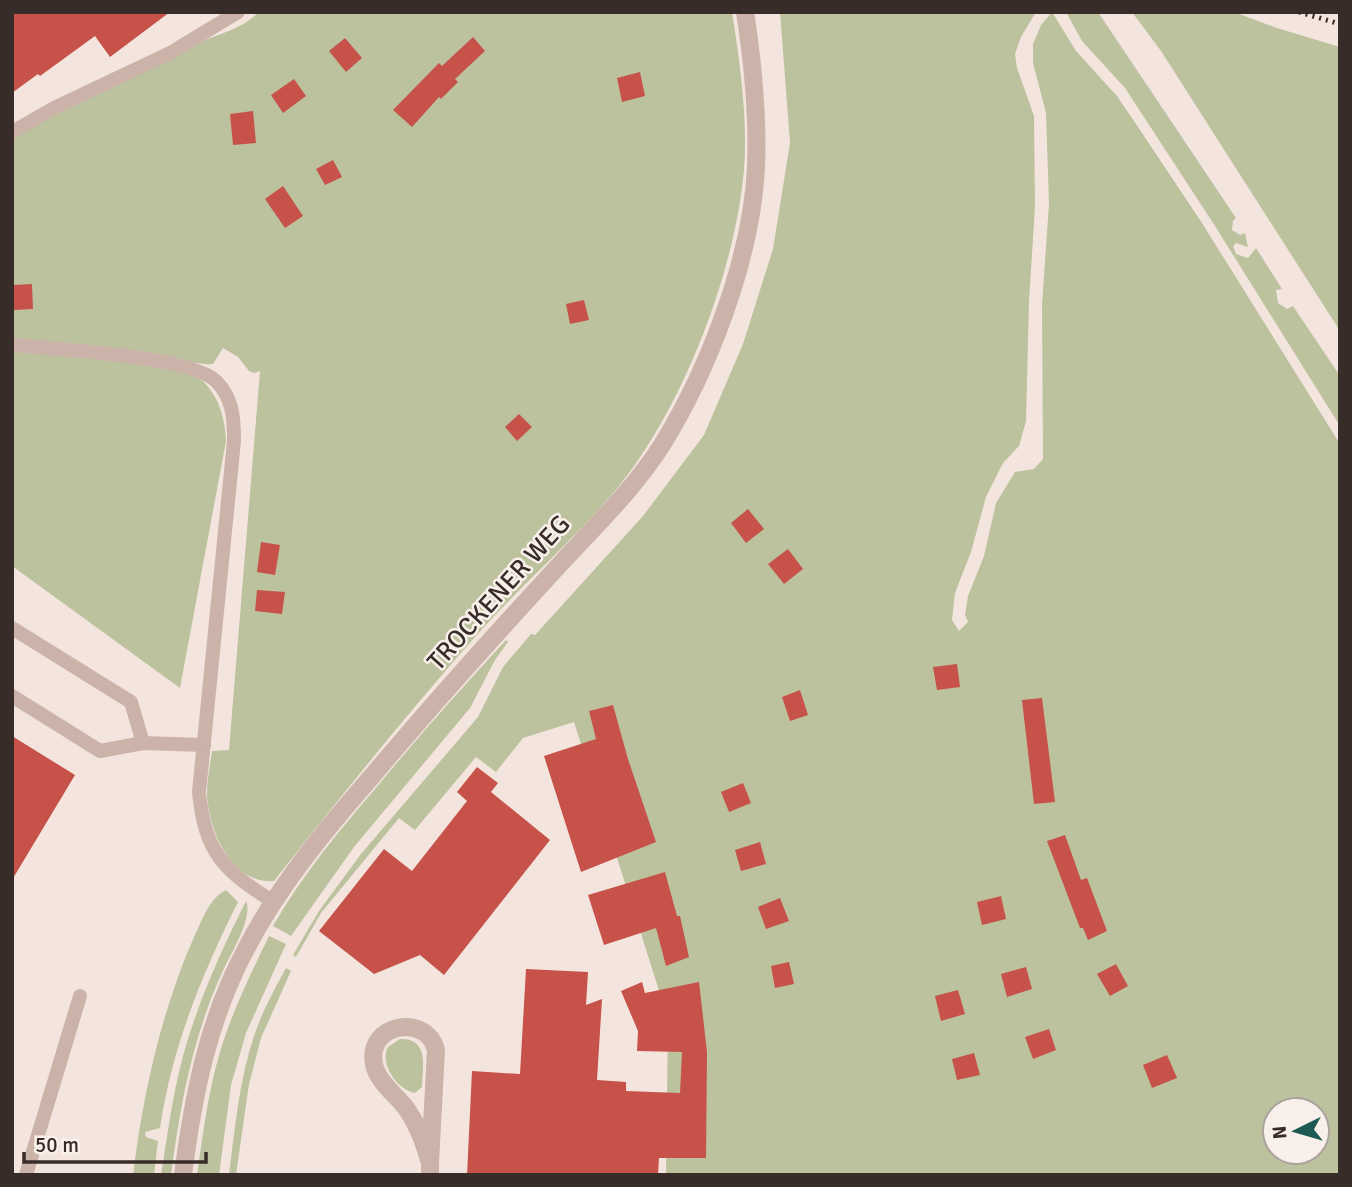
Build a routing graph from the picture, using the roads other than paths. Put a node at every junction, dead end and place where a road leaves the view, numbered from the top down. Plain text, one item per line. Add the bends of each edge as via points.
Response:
1 (238, 12) edge
2 (745, 12) edge
3 (12, 132) edge
4 (12, 345) edge
5 (12, 628) edge
6 (12, 696) edge
7 (143, 743) junction
8 (204, 745) junction
9 (274, 902) junction
10 (80, 996) dead end
11 (430, 1169) edge
12 (26, 1175) edge
13 (183, 1175) edge

1 - 3 lane via 172,52
2 - 9 street, TROCKENER WEG via 753,72 756,170 747,233 730,294 694,389 660,447 625,493 421,718 330,825
4 - 8 lane via 191,367 216,381 228,396 234,441
5 - 7 lane via 131,702
6 - 7 lane via 100,751
7 - 8 lane
8 - 9 lane via 199,792 209,841 235,876
9 - 13 street, TROCKENER WEG via 226,989 207,1043 192,1105
10 - 12 lane
11 - 11 street via 436,1050 425,1032 400,1027 378,1038 373,1061 380,1078 420,1131

